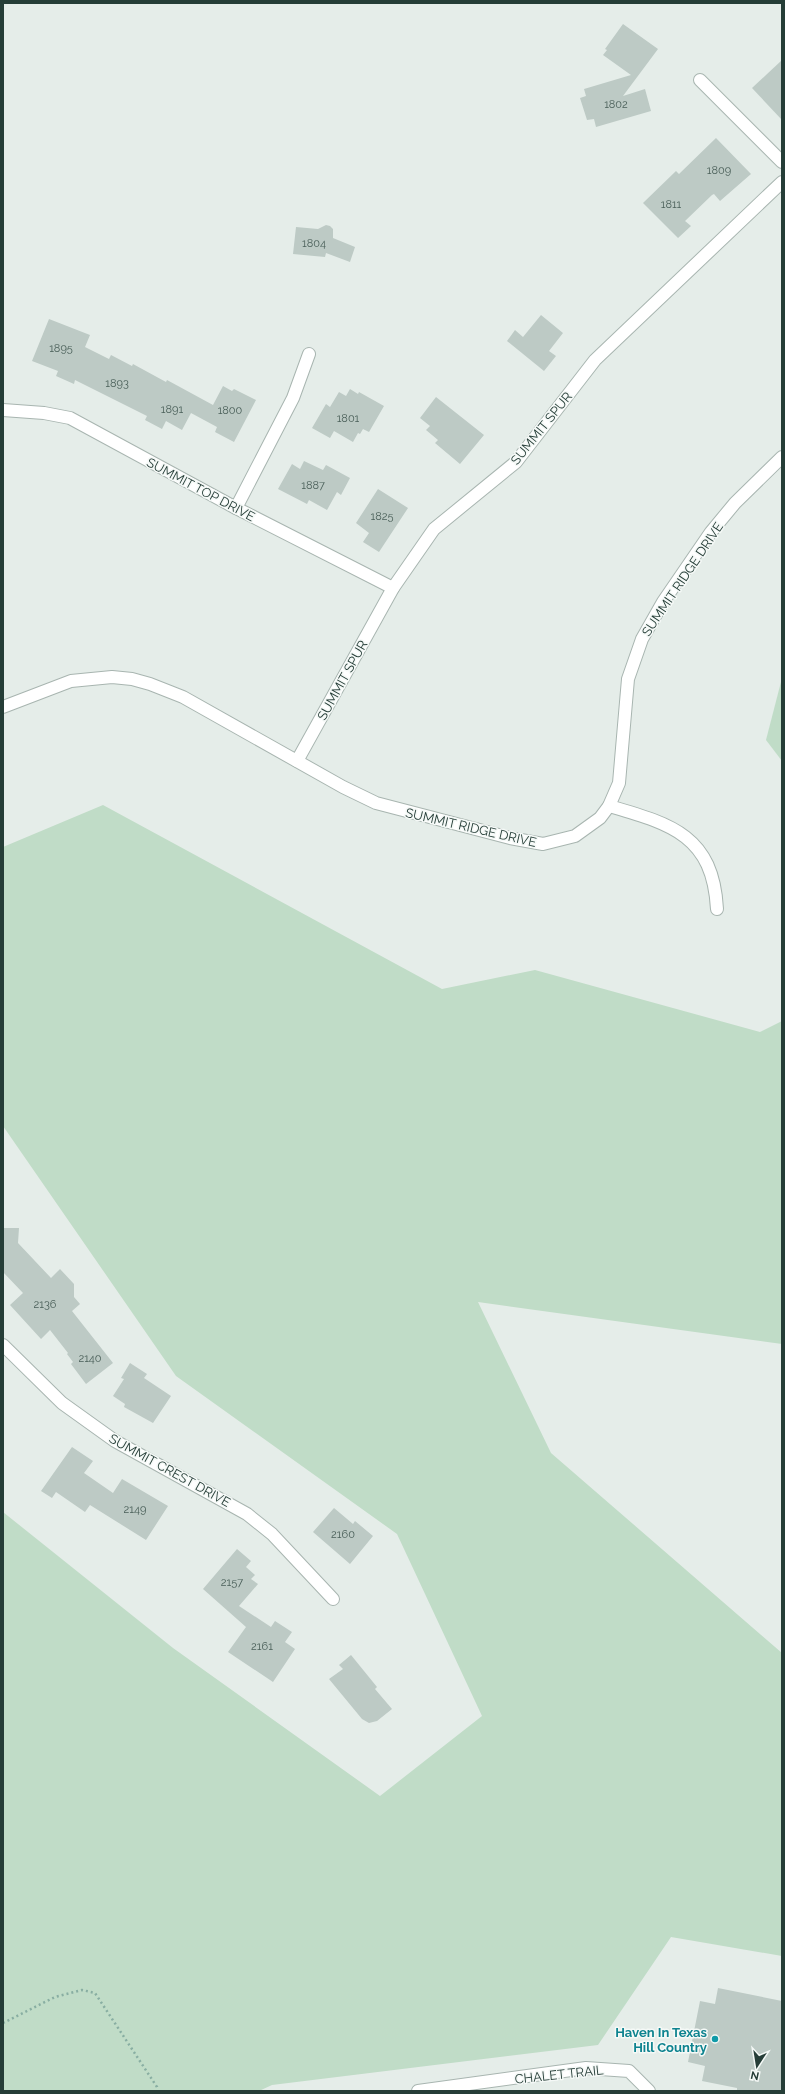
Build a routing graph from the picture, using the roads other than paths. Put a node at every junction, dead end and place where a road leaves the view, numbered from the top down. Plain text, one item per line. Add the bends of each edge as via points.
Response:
1 (700, 80) dead end
2 (782, 162) edge
3 (782, 182) edge
4 (309, 354) dead end
5 (3, 410) edge
6 (782, 457) edge
7 (236, 508) junction
8 (393, 588) junction
9 (3, 707) edge
10 (297, 762) junction
11 (609, 806) junction
12 (717, 909) dead end
13 (3, 1345) edge
14 (333, 1599) dead end
15 (458, 2088) edge
16 (418, 2091) edge
17 (649, 2091) edge

1 - 2 street
3 - 8 street, SUMMIT SPUR via 595,360 516,462 434,529
4 - 7 street via 293,398
5 - 7 street, SUMMIT TOP DRIVE via 70,418
6 - 11 street, SUMMIT RIDGE DRIVE via 735,503 711,532 642,640 628,680 619,782
7 - 8 street, SUMMIT TOP DRIVE
8 - 10 street, SUMMIT SPUR
9 - 10 street, SUMMIT RIDGE DRIVE via 71,681 92,678 132,679 183,697
10 - 11 street, SUMMIT RIDGE DRIVE via 376,802 543,844 575,836 600,818
11 - 12 street via 644,816 672,828 691,840 710,868
13 - 14 street, SUMMIT CREST DRIVE via 62,1403 115,1441 247,1514 272,1534
15 - 16 street, CHALET TRAIL
15 - 17 street, CHALET TRAIL via 586,2068 629,2071

